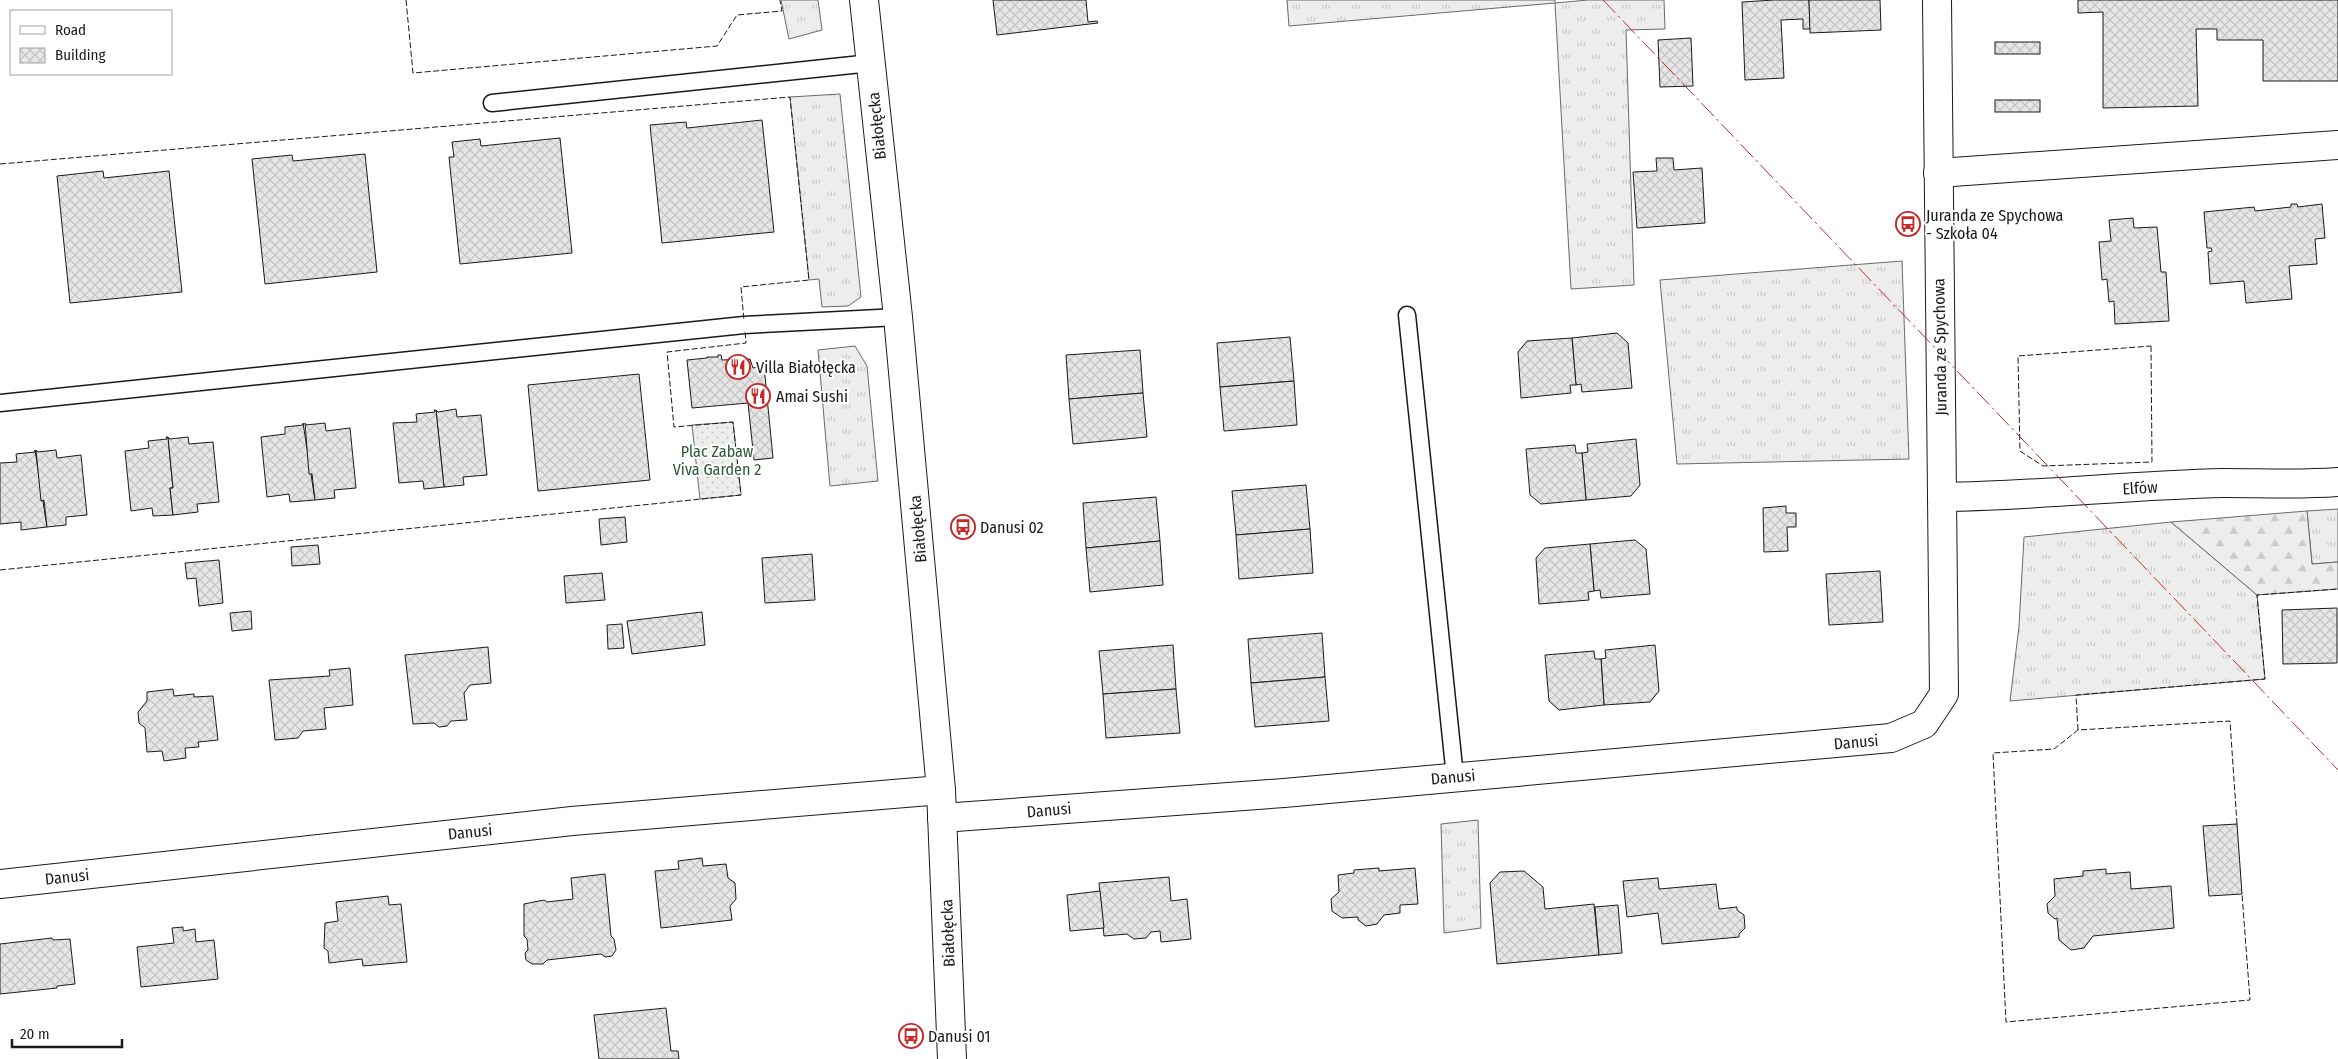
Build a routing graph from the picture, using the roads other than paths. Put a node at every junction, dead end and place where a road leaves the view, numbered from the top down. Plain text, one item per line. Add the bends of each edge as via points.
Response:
1 (864, 0) edge
2 (1937, 0) edge
3 (871, 63) junction
4 (492, 103) dead end
5 (2338, 145) edge
6 (1938, 173) junction
7 (1407, 315) dead end
8 (898, 318) junction
9 (0, 403) edge
10 (2338, 482) edge
11 (1942, 497) junction
12 (1944, 694) joint
13 (1455, 777) junction
14 (941, 790) junction
15 (942, 818) junction
16 (0, 884) edge
17 (952, 1059) edge

1 - 3 street, Białołęcka
2 - 6 street, Juranda ze Spychowa
3 - 4 lane
3 - 8 street, Białołęcka
5 - 6 street
6 - 11 street, Juranda ze Spychowa
7 - 13 lane
8 - 9 lane via 744,325
8 - 14 street, Białołęcka
10 - 11 street, Elfów via 2224,483
11 - 12 street, Juranda ze Spychowa
12 - 13 street, Danusi via 1924,724 1891,738
13 - 15 street, Danusi
14 - 15 street, Białołęcka
14 - 16 street, Danusi via 572,821
15 - 17 street, Białołęcka

